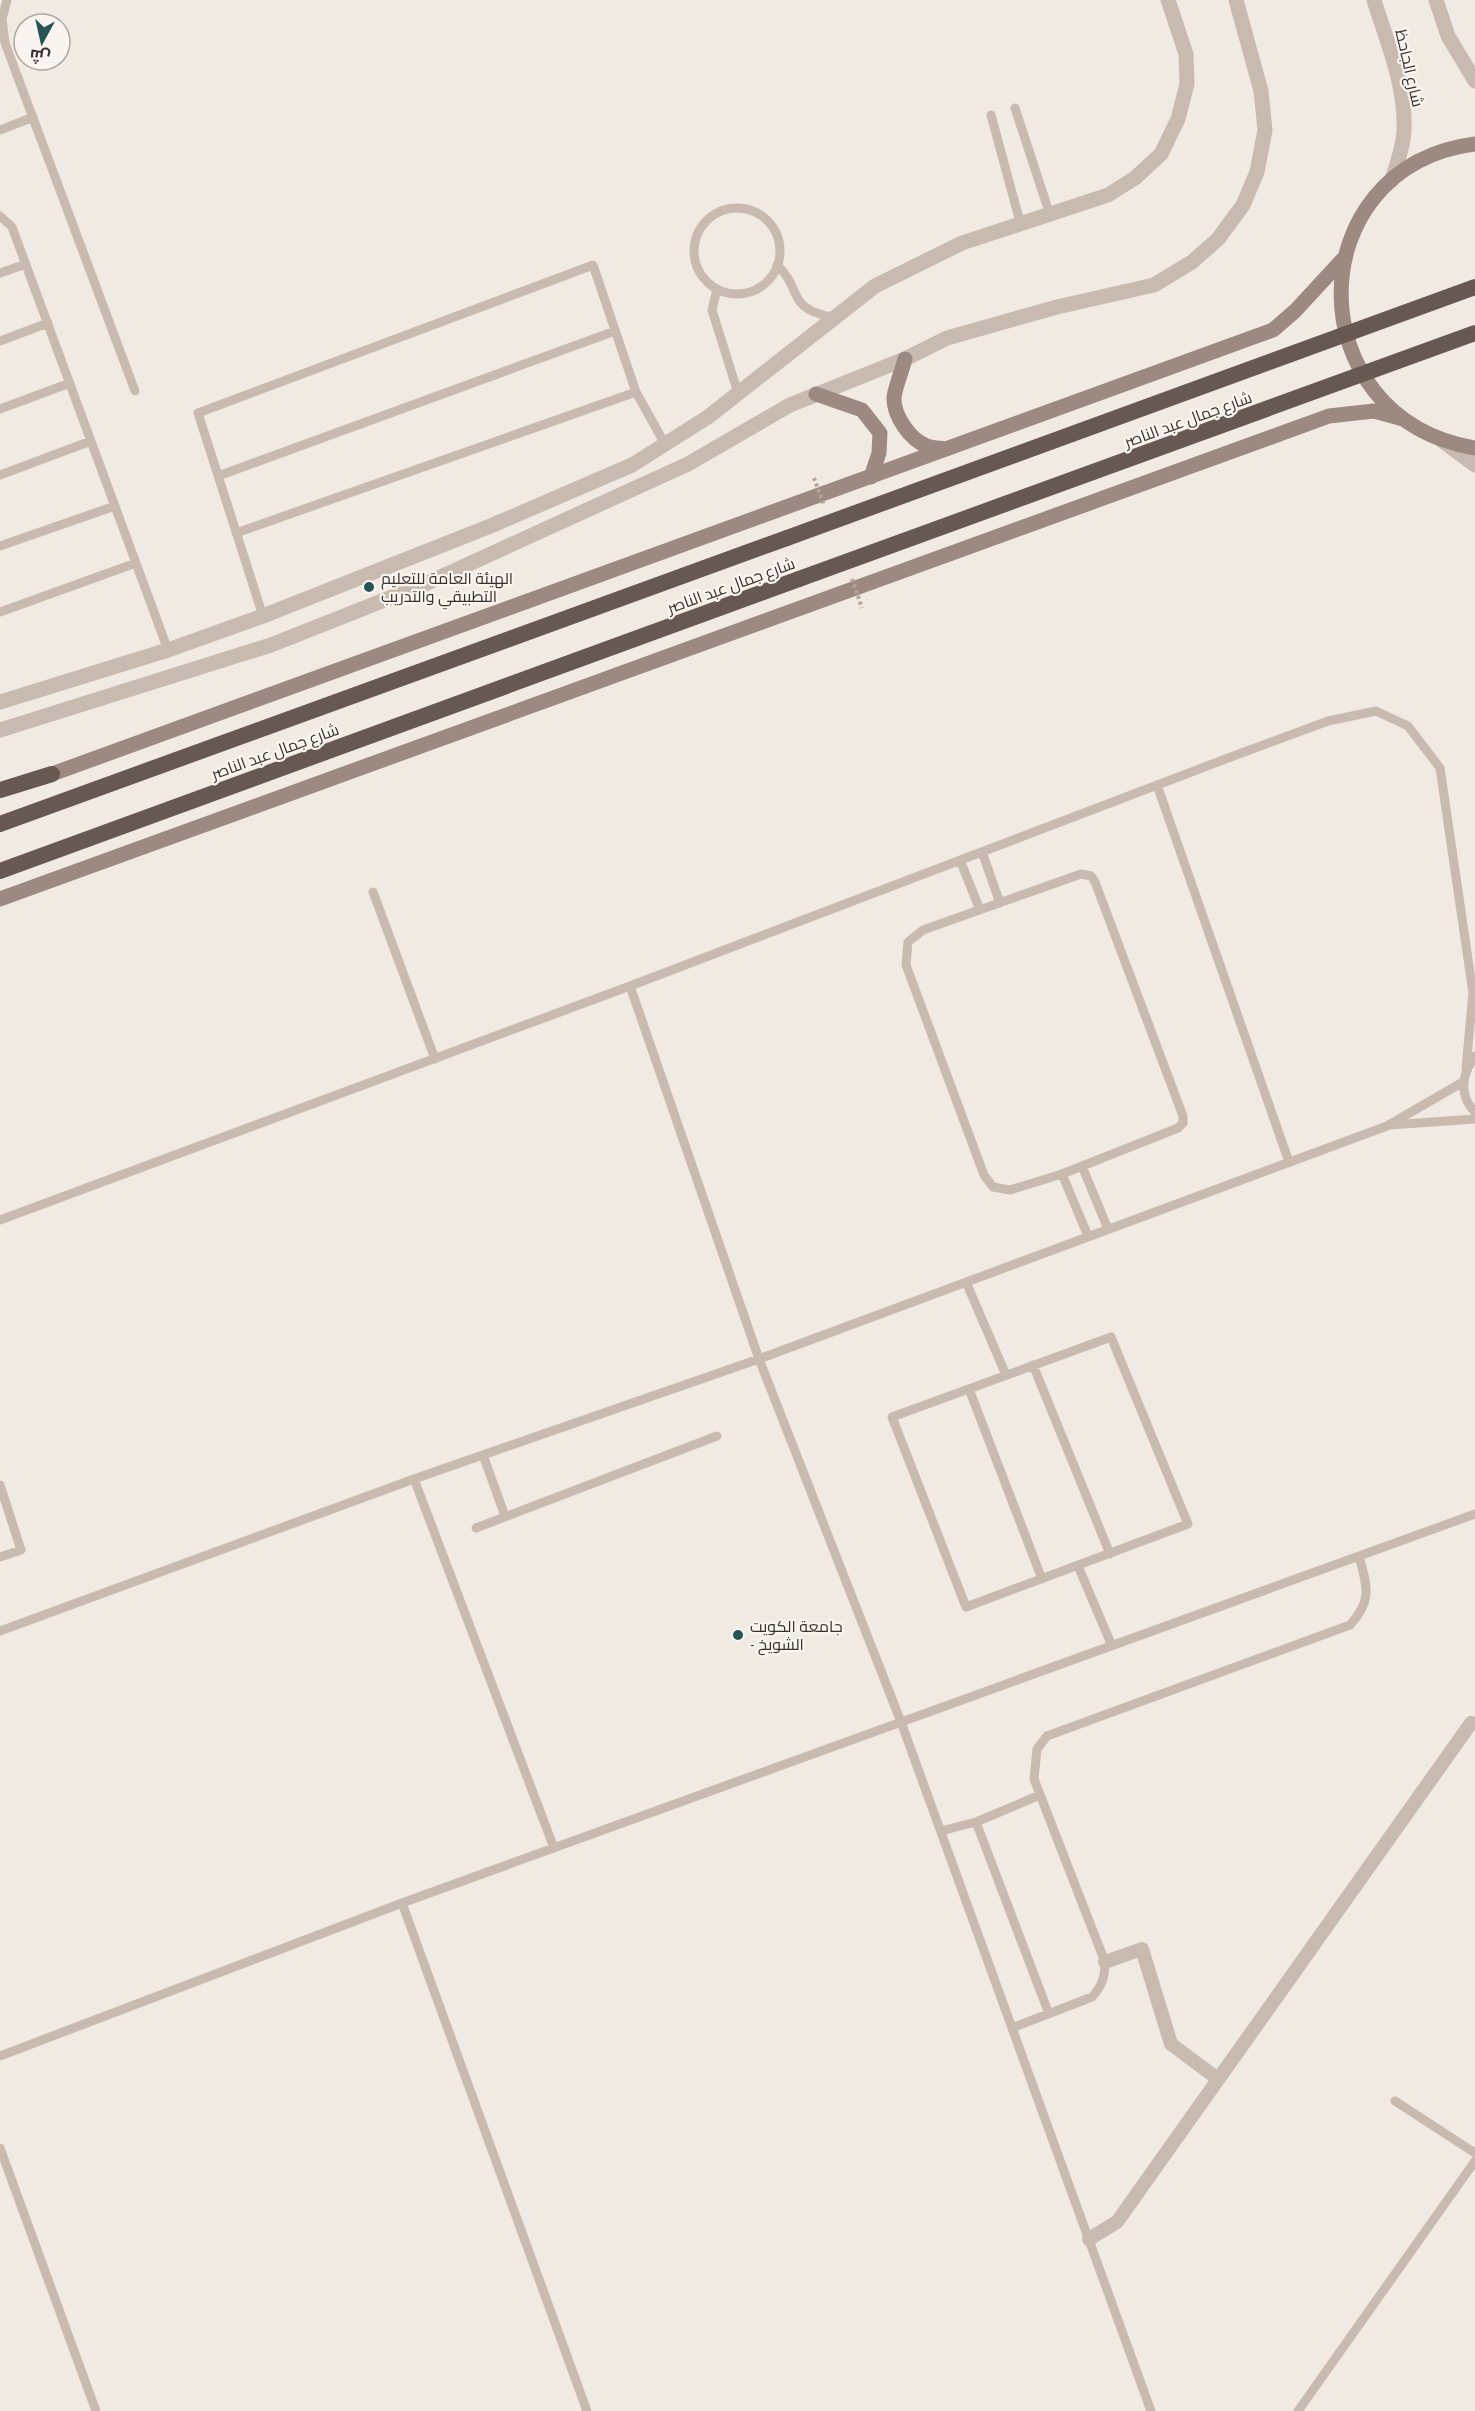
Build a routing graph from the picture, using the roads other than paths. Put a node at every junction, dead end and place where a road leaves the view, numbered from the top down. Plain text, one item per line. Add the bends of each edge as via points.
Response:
1 (7, 0) edge
2 (1168, 0) edge
3 (1236, 0) edge
4 (1374, 0) edge
5 (1436, 0) edge
6 (1475, 81) edge
7 (1015, 108) dead end
8 (991, 115) dead end
9 (33, 117) junction
10 (0, 130) edge
11 (1475, 144) edge
12 (1392, 180) junction
13 (1050, 215) junction
14 (0, 216) edge
15 (1020, 222) junction
16 (1345, 257) junction
17 (26, 264) junction
18 (777, 265) junction
19 (0, 273) edge
20 (1475, 287) edge
21 (717, 289) junction
22 (832, 317) junction
23 (48, 323) junction
24 (615, 331) junction
25 (1475, 333) edge
26 (0, 341) edge
27 (905, 359) junction
28 (70, 383) junction
29 (135, 391) dead end
30 (636, 392) junction
31 (738, 393) junction
32 (816, 394) junction
33 (0, 409) edge
34 (1403, 420) junction
35 (1440, 439) junction
36 (91, 441) junction
37 (666, 446) junction
38 (1475, 448) edge
39 (946, 449) junction
40 (1475, 465) edge
41 (0, 475) edge
42 (218, 476) junction
43 (871, 477) junction
44 (115, 506) junction
45 (236, 533) junction
46 (0, 546) edge
47 (136, 563) junction
48 (0, 612) edge
49 (263, 616) junction
50 (168, 650) junction
51 (0, 702) edge
52 (0, 730) edge
53 (52, 774) joint
54 (1157, 785) junction
55 (0, 791) edge
56 (0, 824) edge
57 (982, 852) junction
58 (960, 860) junction
59 (0, 870) edge
60 (374, 892) dead end
61 (0, 899) edge
62 (1000, 903) junction
63 (980, 910) junction
64 (630, 986) junction
65 (1474, 994) edge
66 (1475, 1056) edge
67 (435, 1059) junction
68 (1466, 1068) junction
69 (1463, 1082) junction
70 (1475, 1112) edge
71 (1475, 1119) edge
72 (1387, 1126) junction
73 (1289, 1162) junction
74 (1082, 1166) junction
75 (1062, 1174) junction
76 (0, 1220) edge
77 (1108, 1229) junction
78 (1088, 1236) junction
79 (966, 1282) junction
80 (759, 1359) junction
81 (1033, 1365) junction
82 (1006, 1376) junction
83 (969, 1389) junction
84 (717, 1437) dead end
85 (483, 1455) junction
86 (414, 1479) junction
87 (0, 1485) edge
88 (1475, 1514) edge
89 (505, 1516) junction
90 (476, 1528) dead end
91 (1110, 1554) junction
92 (1359, 1556) junction
93 (0, 1557) edge
94 (1078, 1566) junction
95 (1042, 1579) junction
96 (0, 1631) edge
97 (1112, 1646) junction
98 (901, 1722) junction
99 (1471, 1723) dead end
100 (1040, 1795) junction
101 (976, 1822) junction
102 (941, 1831) junction
103 (554, 1848) junction
104 (402, 1904) junction
105 (1105, 1962) junction
106 (1048, 2014) junction
107 (1012, 2028) junction
108 (0, 2056) edge
109 (1218, 2079) junction
110 (1395, 2100) dead end
111 (0, 2148) edge
112 (1475, 2153) edge
113 (1475, 2161) edge
114 (1089, 2239) junction
115 (96, 2411) edge
116 (587, 2411) edge
117 (1151, 2411) edge
118 (1298, 2411) edge

1 - 9 lane via 2,31
2 - 13 street via 1186,54 1187,84 1178,118 1161,154 1135,178 1108,195
3 - 27 street via 1261,91 1264,130 1257,172 1243,205 1218,239 1192,262 1154,285 947,338
4 - 12 street, شارع الجاحظ via 1395,69 1403,113 1401,150
5 - 6 street via 1448,36
7 - 13 lane
8 - 15 lane
9 - 10 lane
9 - 29 lane
11 - 12 main road via 1435,154
12 - 16 main road via 1360,219
13 - 15 street
14 - 17 lane via 12,227
15 - 22 street via 962,243 874,286
16 - 34 main road via 1340,302 1349,347 1370,387
16 - 39 main road via 1273,330
17 - 19 lane
17 - 23 lane
18 - 21 lane via 772,276 753,291 728,293
18 - 21 lane via 779,241 767,220 746,208 721,211 702,225 694,248 699,272
18 - 22 lane via 785,272 794,296 804,308
20 - 56 highway, شارع جمال عبد الناصر, bridge
21 - 31 lane via 712,310 714,321
22 - 31 street
23 - 26 lane
23 - 28 lane
24 - 30 lane
24 - 42 lane
24 - 42 lane via 594,265 198,413
25 - 59 highway, شارع جمال عبد الناصر, bridge
27 - 32 street
27 - 39 main road via 894,396 900,419 919,441
28 - 33 lane
28 - 36 lane
30 - 37 lane
30 - 45 lane
31 - 37 street
32 - 43 main road via 862,410 880,433 879,453
32 - 52 street via 688,464 426,584 271,645
34 - 35 main road
34 - 61 main road via 1374,411 1329,416
35 - 38 main road
35 - 40 street
36 - 41 lane
36 - 44 lane
37 - 49 street via 632,465 493,525
39 - 43 main road
42 - 45 lane
43 - 53 main road
44 - 46 lane
44 - 47 lane
45 - 49 lane
47 - 48 lane
47 - 50 lane
49 - 50 street
50 - 51 street
53 - 55 highway
54 - 57 lane
54 - 65 lane via 1328,721 1376,711 1408,726 1440,768
54 - 73 lane
57 - 58 lane
57 - 62 lane
58 - 63 lane
58 - 64 lane
60 - 67 lane
62 - 63 lane
62 - 74 lane via 1081,874 1091,876 1183,1116 1178,1128
63 - 75 lane via 923,930 908,942 906,965 988,1181 993,1187 1010,1190
64 - 67 lane
64 - 80 lane
65 - 68 lane
66 - 68 lane
67 - 76 lane
68 - 69 lane
69 - 70 lane via 1465,1097
69 - 72 lane
71 - 72 lane
72 - 73 lane
73 - 77 lane
74 - 75 lane
74 - 77 lane
75 - 78 lane
77 - 78 lane
78 - 79 lane
79 - 80 lane
79 - 82 lane
80 - 85 lane
80 - 98 lane
81 - 82 lane
81 - 91 lane
81 - 91 lane via 1111,1337 1188,1524
82 - 83 lane
83 - 95 lane
83 - 95 lane via 892,1417 966,1607
84 - 89 lane
85 - 86 lane
85 - 89 lane
86 - 96 lane
86 - 103 lane
87 - 93 lane via 21,1550
88 - 92 lane
89 - 90 lane
91 - 94 lane
92 - 97 lane
92 - 100 lane via 1368,1594 1363,1611 1350,1625 1047,1736 1037,1749 1034,1762 1034,1779
94 - 95 lane
94 - 97 lane
97 - 98 lane
98 - 102 lane
98 - 103 lane
99 - 109 street
100 - 101 lane
100 - 105 lane
101 - 102 lane
101 - 106 lane
102 - 107 lane
103 - 104 lane
104 - 108 lane
104 - 116 lane
105 - 106 lane via 1101,1987 1092,1997
105 - 109 street via 1142,1949 1171,2044
106 - 107 lane
107 - 114 lane
109 - 114 street via 1117,2222
110 - 112 lane
111 - 115 lane
113 - 118 lane
114 - 117 lane

